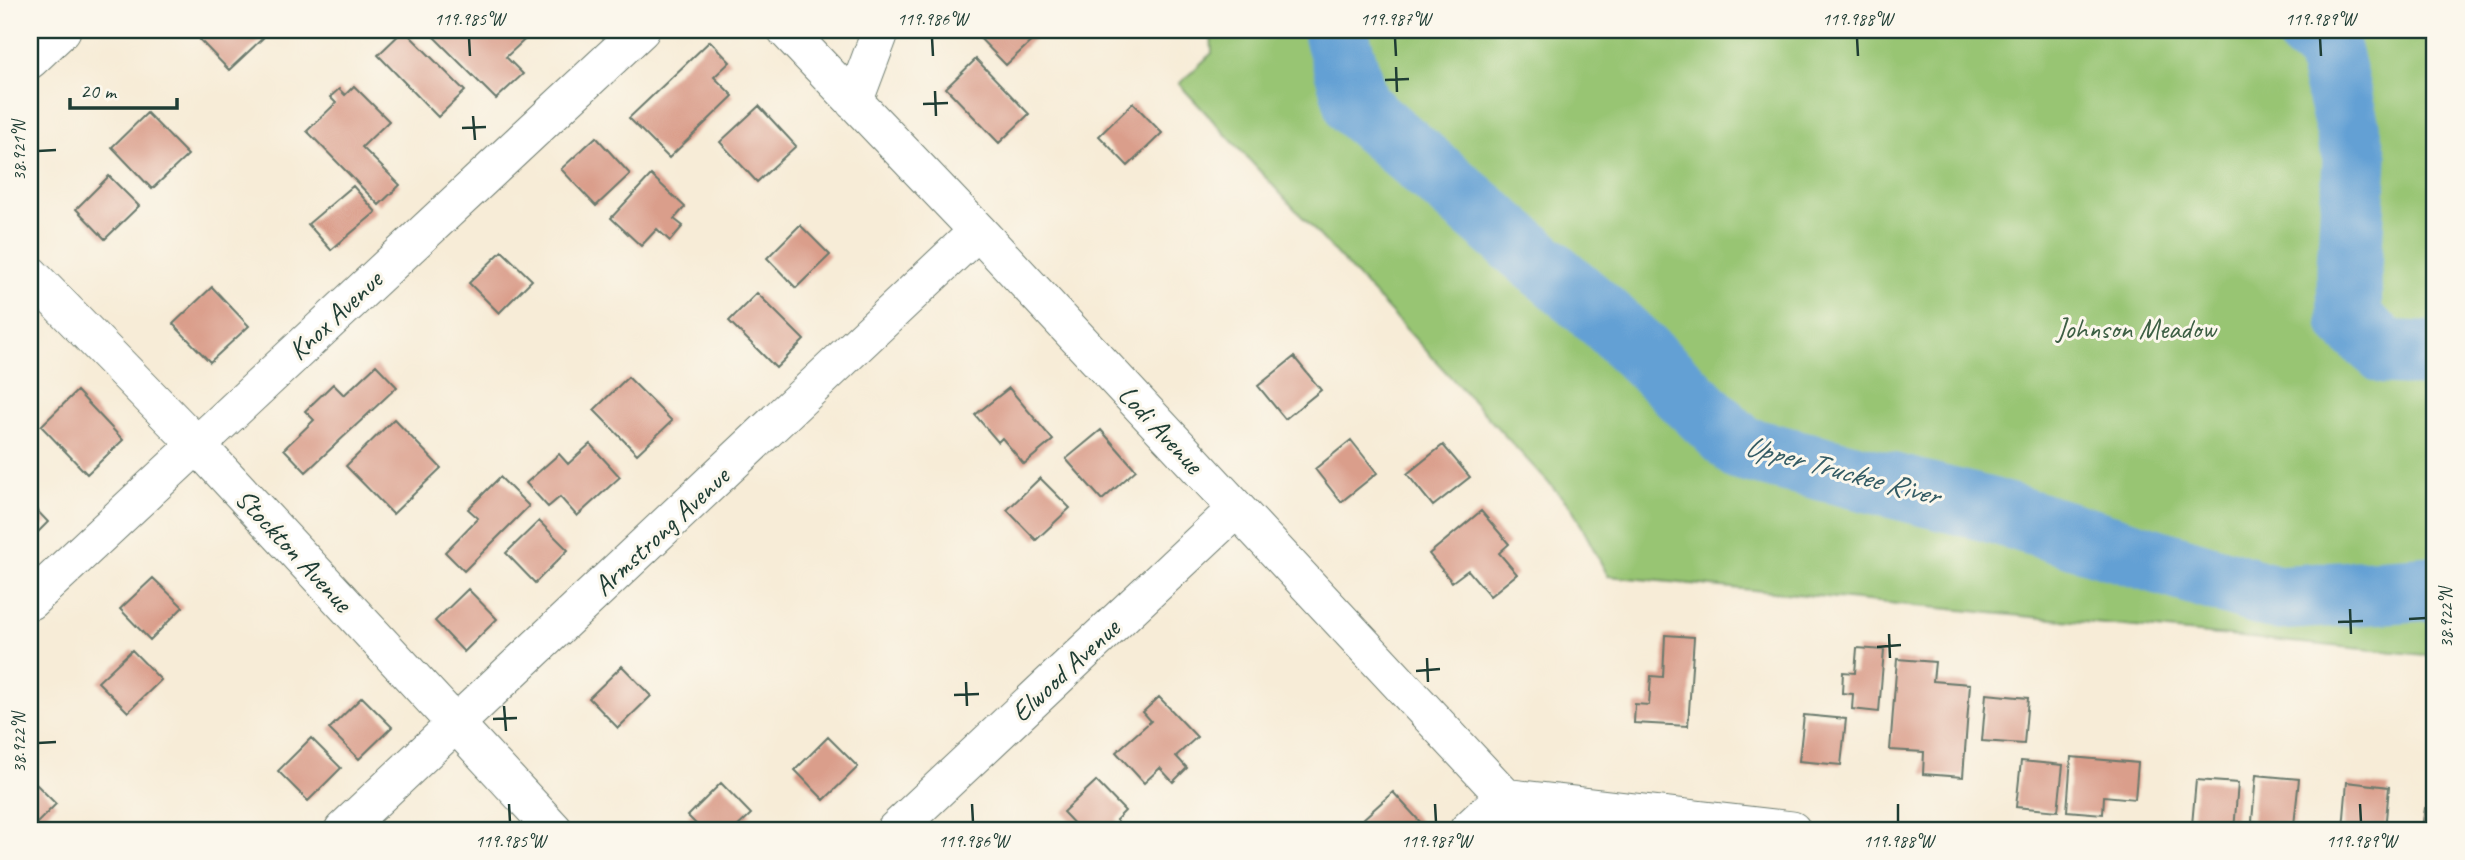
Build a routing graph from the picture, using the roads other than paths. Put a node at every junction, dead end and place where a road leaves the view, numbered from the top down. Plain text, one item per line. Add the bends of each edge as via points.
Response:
1 (62, 30) edge
2 (641, 30) edge
3 (786, 30) edge
4 (881, 30) edge
5 (30, 60) edge
6 (854, 102) junction
7 (978, 231) junction
8 (30, 274) edge
9 (197, 445) junction
10 (1235, 510) junction
11 (30, 601) edge
12 (455, 726) junction
13 (1503, 797) junction
14 (343, 830) edge
15 (554, 830) edge
16 (895, 830) edge
17 (1468, 830) edge
18 (1536, 830) edge
19 (1792, 830) edge

1 - 5 street
2 - 9 street, Knox Avenue
3 - 6 street, Lodi Avenue
4 - 6 street
6 - 7 street, Lodi Avenue
7 - 10 street, Lodi Avenue
7 - 12 street, Armstrong Avenue
8 - 9 street, Stockton Avenue
9 - 11 street, Knox Avenue
9 - 12 street, Stockton Avenue
10 - 13 street, Lodi Avenue
10 - 16 street, Elwood Avenue
12 - 14 street, Armstrong Avenue
12 - 15 street, Stockton Avenue
13 - 17 street
13 - 18 street, Lodi Avenue
13 - 19 street

